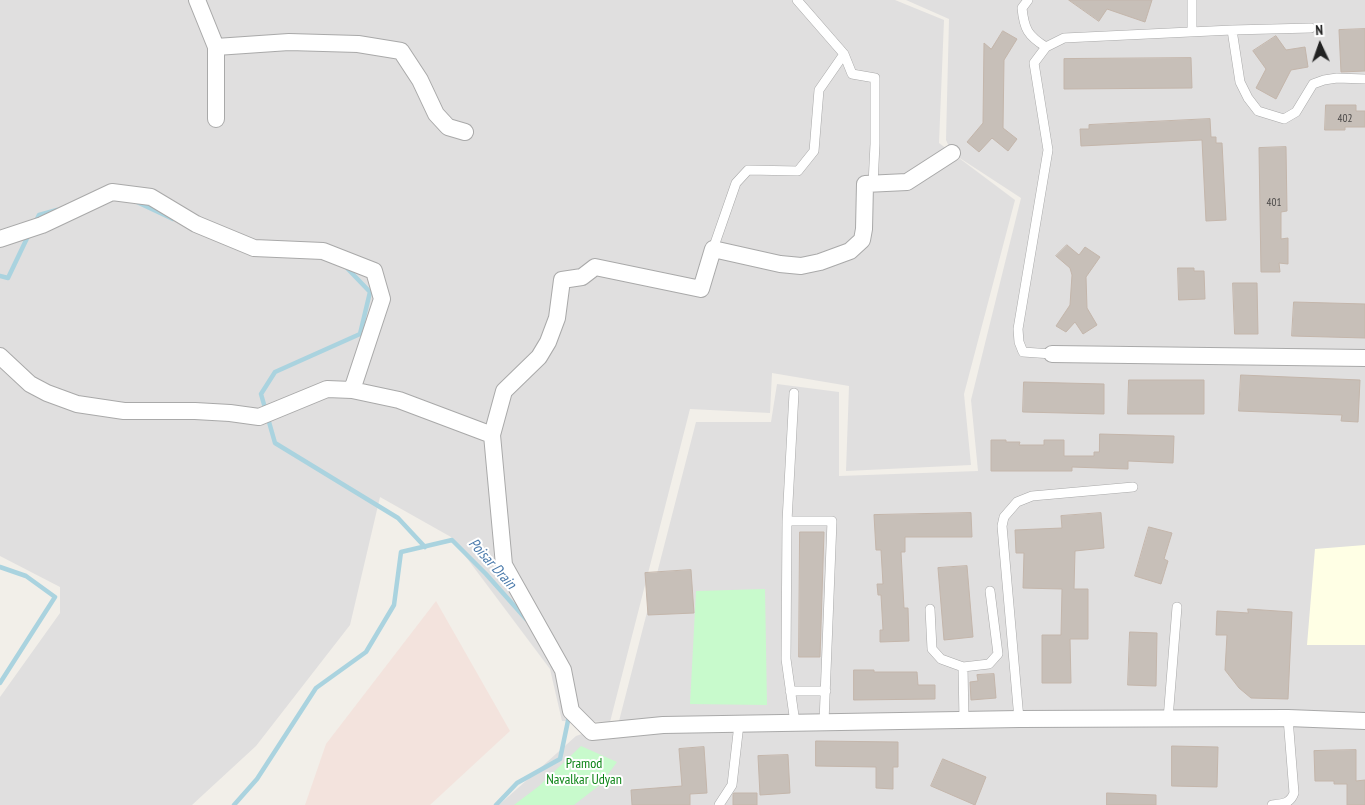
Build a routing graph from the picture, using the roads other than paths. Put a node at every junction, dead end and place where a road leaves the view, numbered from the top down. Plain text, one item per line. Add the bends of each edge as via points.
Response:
1 (197, 0) edge
2 (797, 0) edge
3 (1028, 0) edge
4 (1192, 0) edge
5 (1311, 28) dead end
6 (1232, 30) junction
7 (1192, 31) junction
8 (216, 47) junction
9 (1046, 47) junction
10 (844, 54) junction
11 (1365, 79) edge
12 (216, 118) dead end
13 (465, 132) dead end
14 (952, 153) dead end
15 (872, 184) junction
16 (0, 239) edge
17 (713, 249) junction
18 (1052, 354) joint
19 (0, 356) edge
20 (1365, 358) edge
21 (352, 390) junction
22 (794, 393) dead end
23 (492, 435) junction
24 (1134, 487) dead end
25 (787, 521) junction
26 (990, 591) dead end
27 (1177, 607) dead end
28 (930, 609) dead end
29 (963, 667) junction
30 (790, 691) junction
31 (826, 691) junction
32 (1288, 718) junction
33 (1019, 719) junction
34 (1168, 719) junction
35 (964, 720) junction
36 (824, 722) junction
37 (1365, 722) edge
38 (795, 723) junction
39 (739, 724) junction
40 (719, 805) edge
41 (1272, 805) edge

1 - 8 street
2 - 10 lane
3 - 9 lane via 1022,8 1024,25 1035,40
4 - 7 lane
5 - 6 lane
6 - 7 lane
6 - 11 lane via 1240,82 1258,111 1284,119 1296,112 1313,84 1337,78
7 - 9 lane via 1064,38
8 - 12 street
8 - 13 street via 289,42 358,44 401,51 420,80 436,114 448,127
9 - 18 lane via 1034,63 1048,150 1018,329 1023,352
10 - 15 lane via 852,74 875,78
10 - 17 lane via 819,90 814,151 798,171 748,170 736,183
14 - 15 street via 907,182
15 - 17 street via 865,184 862,240 850,251 802,266
16 - 21 street via 42,225 112,192 151,197 196,224 254,248 323,251 374,271 382,299
17 - 23 street via 701,289 595,267 582,277 562,280 557,318 548,342 539,357 504,391
18 - 20 street
19 - 21 street via 30,384 47,393 77,404 124,410 195,411 259,417 327,389
21 - 23 street via 399,400
22 - 25 lane
23 - 39 street via 504,565 563,670 571,711 592,732 663,725
24 - 33 lane via 1032,496 1017,502 1004,517 1002,526
25 - 30 lane via 786,659
25 - 31 lane via 832,521
26 - 29 lane via 998,654 989,664
27 - 34 lane
28 - 29 lane via 932,649 941,659
29 - 35 lane
30 - 31 lane
30 - 38 lane
31 - 36 lane
32 - 34 street
32 - 37 street
32 - 41 lane via 1294,793 1285,804
33 - 34 street
33 - 35 street
35 - 36 street
36 - 38 street
38 - 39 street
39 - 40 lane via 732,785

